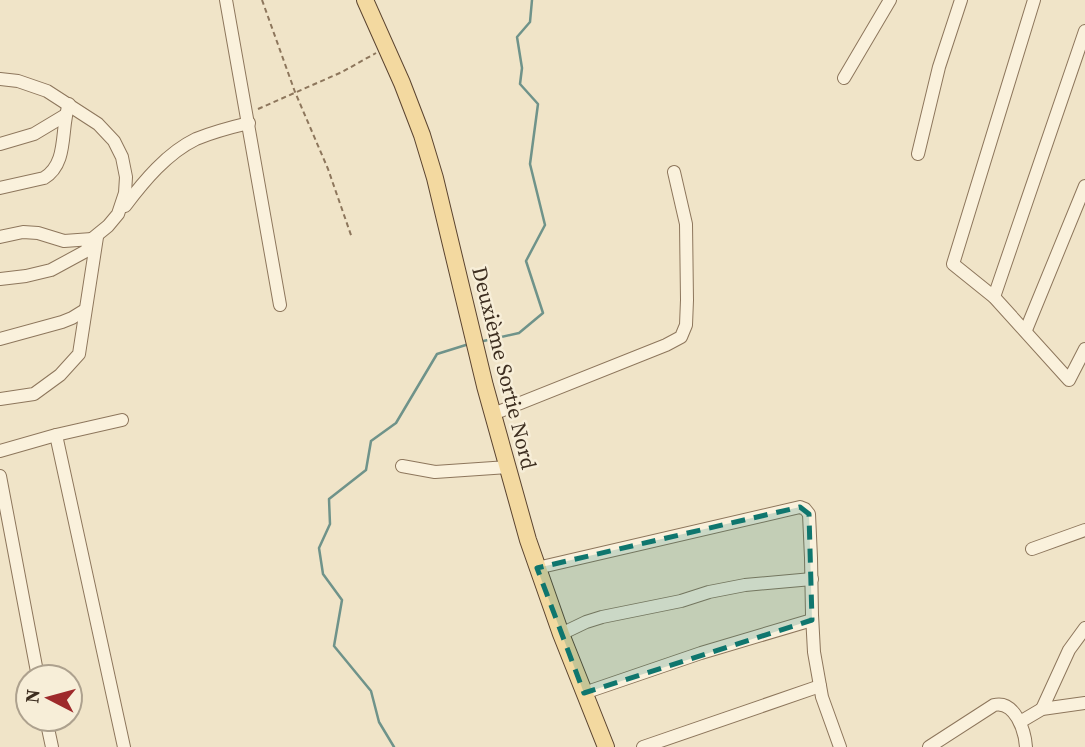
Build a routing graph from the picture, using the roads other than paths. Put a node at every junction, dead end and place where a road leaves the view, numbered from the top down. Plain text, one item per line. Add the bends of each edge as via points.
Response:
1 (226, 0) edge
2 (365, 0) edge
3 (890, 0) edge
4 (961, 0) edge
5 (1034, 0) edge
6 (1085, 31) edge
7 (844, 78) dead end
8 (0, 79) edge
9 (67, 110) junction
10 (248, 119) junction
11 (0, 144) edge
12 (918, 154) dead end
13 (674, 172) dead end
14 (1085, 186) edge
15 (0, 188) edge
16 (118, 214) junction
17 (0, 237) edge
18 (95, 237) junction
19 (64, 241) junction
20 (67, 260) junction
21 (0, 279) edge
22 (994, 297) junction
23 (280, 305) dead end
24 (85, 310) junction
25 (1026, 330) junction
26 (0, 340) edge
27 (1085, 349) edge
28 (0, 399) edge
29 (493, 414) junction
30 (122, 420) dead end
31 (56, 435) junction
32 (0, 451) edge
33 (402, 466) dead end
34 (508, 467) junction
35 (0, 476) edge
36 (1085, 530) edge
37 (1032, 549) dead end
38 (537, 568) junction
39 (812, 579) junction
40 (812, 620) junction
41 (1085, 628) edge
42 (561, 634) junction
43 (35, 663) edge
44 (820, 686) junction
45 (584, 693) junction
46 (1085, 703) edge
47 (1042, 709) junction
48 (1020, 722) junction
49 (1026, 742) edge
50 (835, 746) edge
51 (124, 747) edge
52 (606, 747) edge
53 (643, 747) edge
54 (929, 747) edge
55 (1012, 747) edge

1 - 10 street
2 - 29 main road, Deuxième Sortie Nord via 422,135
3 - 7 street
4 - 12 street
5 - 22 street via 953,264
6 - 22 street
8 - 9 street via 47,91
9 - 11 street via 34,134
9 - 15 street via 61,152 49,175
9 - 16 street via 98,124 122,157 125,193
10 - 16 street via 178,150 142,183
10 - 23 street
13 - 29 street via 686,223 686,326 681,337
14 - 25 street
16 - 18 street
17 - 19 street via 23,232
18 - 19 street
18 - 20 street via 86,251
18 - 24 street
19 - 20 street
20 - 21 street via 39,274
22 - 25 street
24 - 26 street via 62,322
24 - 28 street via 79,354 69,367 34,394
25 - 27 street via 1069,380
29 - 34 main road, Deuxième Sortie Nord
30 - 31 street
31 - 32 street
31 - 51 street
33 - 34 street via 435,472
34 - 38 main road, Deuxième Sortie Nord
35 - 43 street
36 - 37 street
38 - 39 street via 800,507 808,514
38 - 42 main road, Deuxième Sortie Nord
39 - 40 street
39 - 42 street via 709,592 602,617
40 - 44 street
40 - 45 street
41 - 47 street via 1069,650
42 - 45 main road, Deuxième Sortie Nord
44 - 50 street
44 - 53 street
45 - 52 main road, Deuxième Sortie Nord
46 - 47 street
47 - 48 street
48 - 49 street
48 - 54 street via 999,703
49 - 55 street

